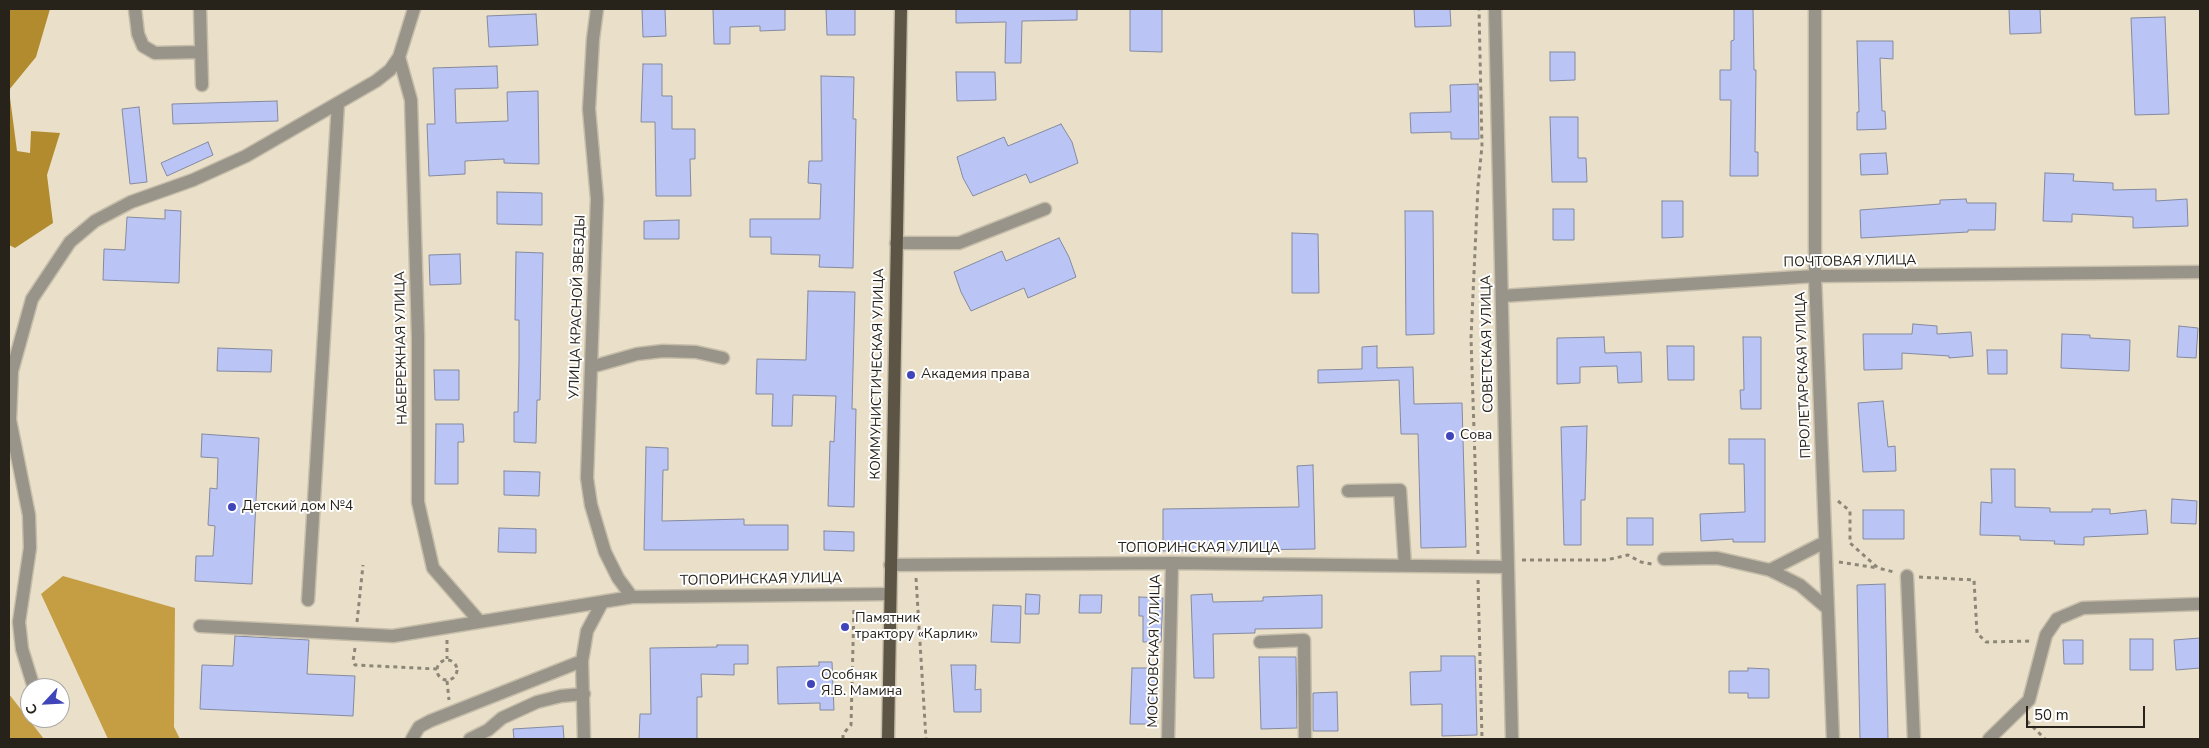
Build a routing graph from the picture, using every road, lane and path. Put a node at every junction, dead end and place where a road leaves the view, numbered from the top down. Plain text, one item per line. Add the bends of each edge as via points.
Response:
1 (135, 9) edge
2 (200, 9) edge
3 (414, 9) edge
4 (597, 9) edge
5 (901, 9) edge
6 (1479, 9) edge
7 (1495, 9) edge
8 (1815, 9) edge
9 (200, 52) junction
10 (399, 57) junction
11 (202, 85) dead end
12 (338, 103) junction
13 (1045, 209) dead end
14 (896, 244) junction
15 (2200, 272) edge
16 (1815, 276) junction
17 (1502, 296) junction
18 (723, 358) dead end
19 (591, 367) junction
20 (11, 371) edge
21 (1823, 490) junction
22 (1348, 491) dead end
23 (1825, 542) junction
24 (1664, 559) joint
25 (1826, 560) junction
26 (1172, 563) junction
27 (1507, 563) junction
28 (915, 564) junction
29 (890, 565) junction
30 (1405, 566) junction
31 (1478, 566) junction
32 (1878, 568) junction
33 (1770, 570) junction
34 (1907, 576) junction
35 (855, 593) junction
36 (890, 594) junction
37 (632, 597) junction
38 (308, 600) dead end
39 (602, 603) junction
40 (2200, 604) edge
41 (1828, 609) junction
42 (480, 622) junction
43 (200, 626) dead end
44 (447, 628) junction
45 (2044, 640) junction
46 (1260, 642) dead end
47 (447, 659) junction
48 (582, 661) junction
49 (31, 678) edge
50 (447, 680) junction
51 (584, 694) junction
52 (2018, 711) junction
53 (450, 712) junction
54 (412, 739) edge
55 (470, 739) edge
56 (584, 739) edge
57 (843, 739) edge
58 (888, 739) edge
59 (926, 739) edge
60 (1168, 739) edge
61 (1306, 739) edge
62 (1482, 739) edge
63 (1512, 739) edge
64 (1833, 739) edge
65 (1914, 739) edge
66 (1989, 739) edge
67 (2045, 739) edge

1 - 9 street via 143,46 155,53
2 - 9 street
3 - 10 street
4 - 19 street, УЛИЦА КРАСНОЙ ЗВЕЗДЫ via 592,39 589,108 597,199
5 - 14 main road, КОММУНИСТИЧЕСКАЯ УЛИЦА
6 - 31 path via 1482,146 1471,338
7 - 17 street, СОВЕТСКАЯ УЛИЦА
8 - 16 street, ПРОЛЕТАРСКАЯ УЛИЦА
9 - 11 street
10 - 12 street via 376,81
10 - 42 street, НАБЕРЕЖНАЯ УЛИЦА via 411,100 418,337 418,502 433,568
12 - 20 street via 246,156 193,180 131,202 88,226 70,242 32,299
12 - 38 street
13 - 14 street via 959,243
14 - 29 main road, КОММУНИСТИЧЕСКАЯ УЛИЦА
15 - 16 street, ПОЧТОВАЯ УЛИЦА
16 - 17 street, ПОЧТОВАЯ УЛИЦА
16 - 21 street, ПРОЛЕТАРСКАЯ УЛИЦА
17 - 27 street, СОВЕТСКАЯ УЛИЦА
18 - 19 street via 664,350
19 - 37 street, УЛИЦА КРАСНОЙ ЗВЕЗДЫ via 587,478 591,505 605,552
20 - 49 street via 10,420 29,516 30,548 19,622 22,649
21 - 23 street, ПРОЛЕТАРСКАЯ УЛИЦА
21 - 32 path via 1850,511 1850,542
22 - 30 street via 1400,490
23 - 25 street, ПРОЛЕТАРСКАЯ УЛИЦА
23 - 33 street
24 - 27 path via 1656,565 1628,555 1606,560
24 - 33 street via 1716,558
25 - 32 path
25 - 41 street, ПРОЛЕТАРСКАЯ УЛИЦА
26 - 28 street, ТОПОРИНСКАЯ УЛИЦА
26 - 30 street, ТОПОРИНСКАЯ УЛИЦА
26 - 60 street, МОСКОВСКАЯ УЛИЦА
27 - 31 street, ТОПОРИНСКАЯ УЛИЦА
27 - 63 street, СОВЕТСКАЯ УЛИЦА
28 - 29 street, ТОПОРИНСКАЯ УЛИЦА
28 - 59 path
29 - 36 main road, КОММУНИСТИЧЕСКАЯ УЛИЦА
30 - 31 street, ТОПОРИНСКАЯ УЛИЦА
31 - 62 path
32 - 34 path
33 - 41 street via 1800,585
34 - 45 path via 1974,580 1977,633 1986,642
34 - 65 street
35 - 36 street, ТОПОРИНСКАЯ УЛИЦА
35 - 37 street, ТОПОРИНСКАЯ УЛИЦА
35 - 57 path via 851,725
36 - 58 main road, КОММУНИСТИЧЕСКАЯ УЛИЦА
37 - 39 street, ТОПОРИНСКАЯ УЛИЦА
39 - 42 street, ТОПОРИНСКАЯ УЛИЦА
39 - 48 street via 587,631
40 - 45 street via 2082,608 2058,620
41 - 64 street, ПРОЛЕТАРСКАЯ УЛИЦА
42 - 44 street, ТОПОРИНСКАЯ УЛИЦА
43 - 44 street, ТОПОРИНСКАЯ УЛИЦА via 375,637
44 - 47 path
45 - 52 street via 2029,700
46 - 61 street via 1304,640
47 - 50 path via 440,662 437,669 440,677
47 - 50 path via 455,662 458,670 454,678
48 - 51 street
48 - 53 street
50 - 53 path
51 - 55 street via 537,702 502,718
51 - 56 street
52 - 66 street
52 - 67 path
53 - 54 street via 419,727

